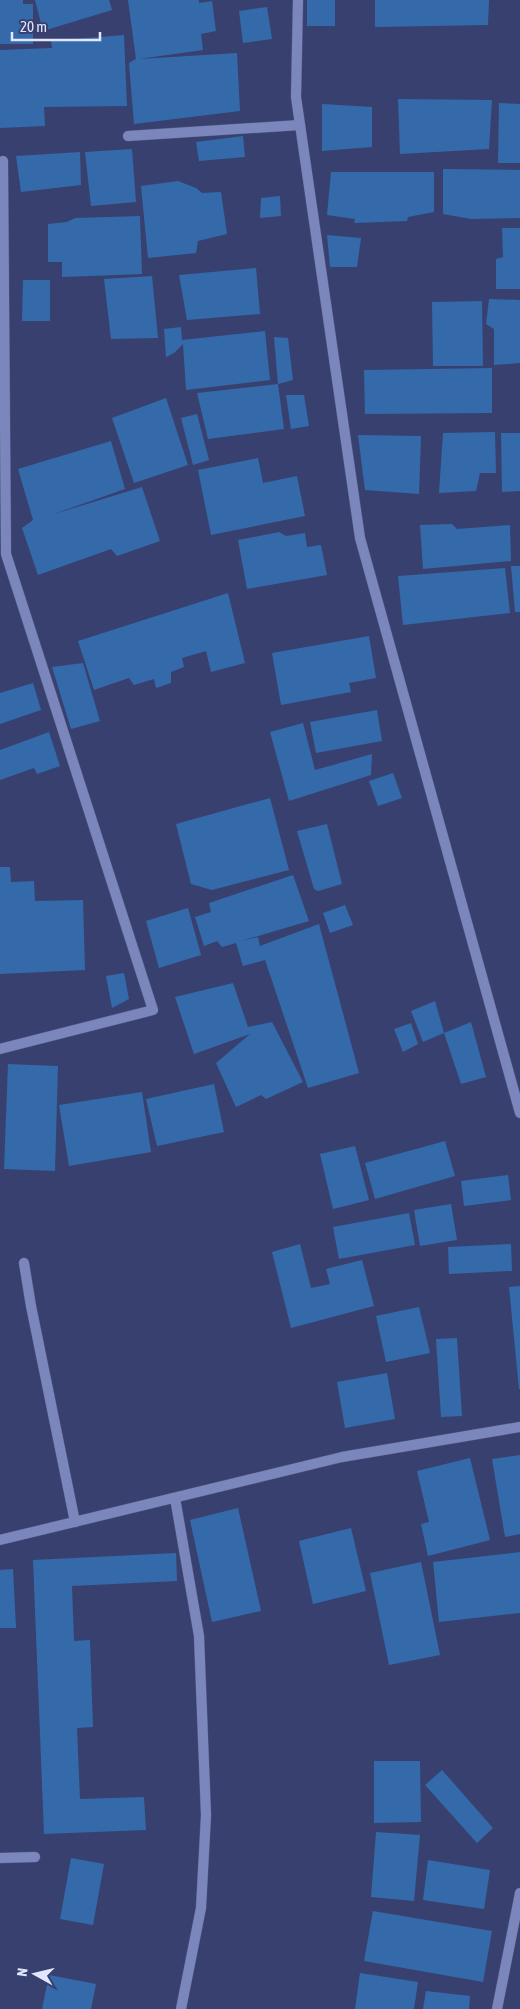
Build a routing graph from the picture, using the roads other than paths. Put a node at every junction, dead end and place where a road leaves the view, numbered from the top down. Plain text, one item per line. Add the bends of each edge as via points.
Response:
1 (298, 0) edge
2 (300, 125) junction
3 (128, 136) dead end
4 (3, 161) dead end
5 (0, 1049) edge
6 (520, 1113) edge
7 (24, 1263) dead end
8 (520, 1427) edge
9 (175, 1498) junction
10 (74, 1522) junction
11 (0, 1540) edge
12 (0, 1858) edge
13 (35, 1858) dead end
14 (520, 1893) edge
15 (181, 2009) edge
16 (496, 2009) edge

1 - 2 street via 296,97
2 - 3 street
2 - 6 street via 360,538
4 - 5 street via 6,554 153,1010
7 - 10 street
8 - 9 street via 342,1458
9 - 10 street
9 - 15 street via 199,1636 206,1815 202,1908
10 - 11 street
12 - 13 street
14 - 16 street

